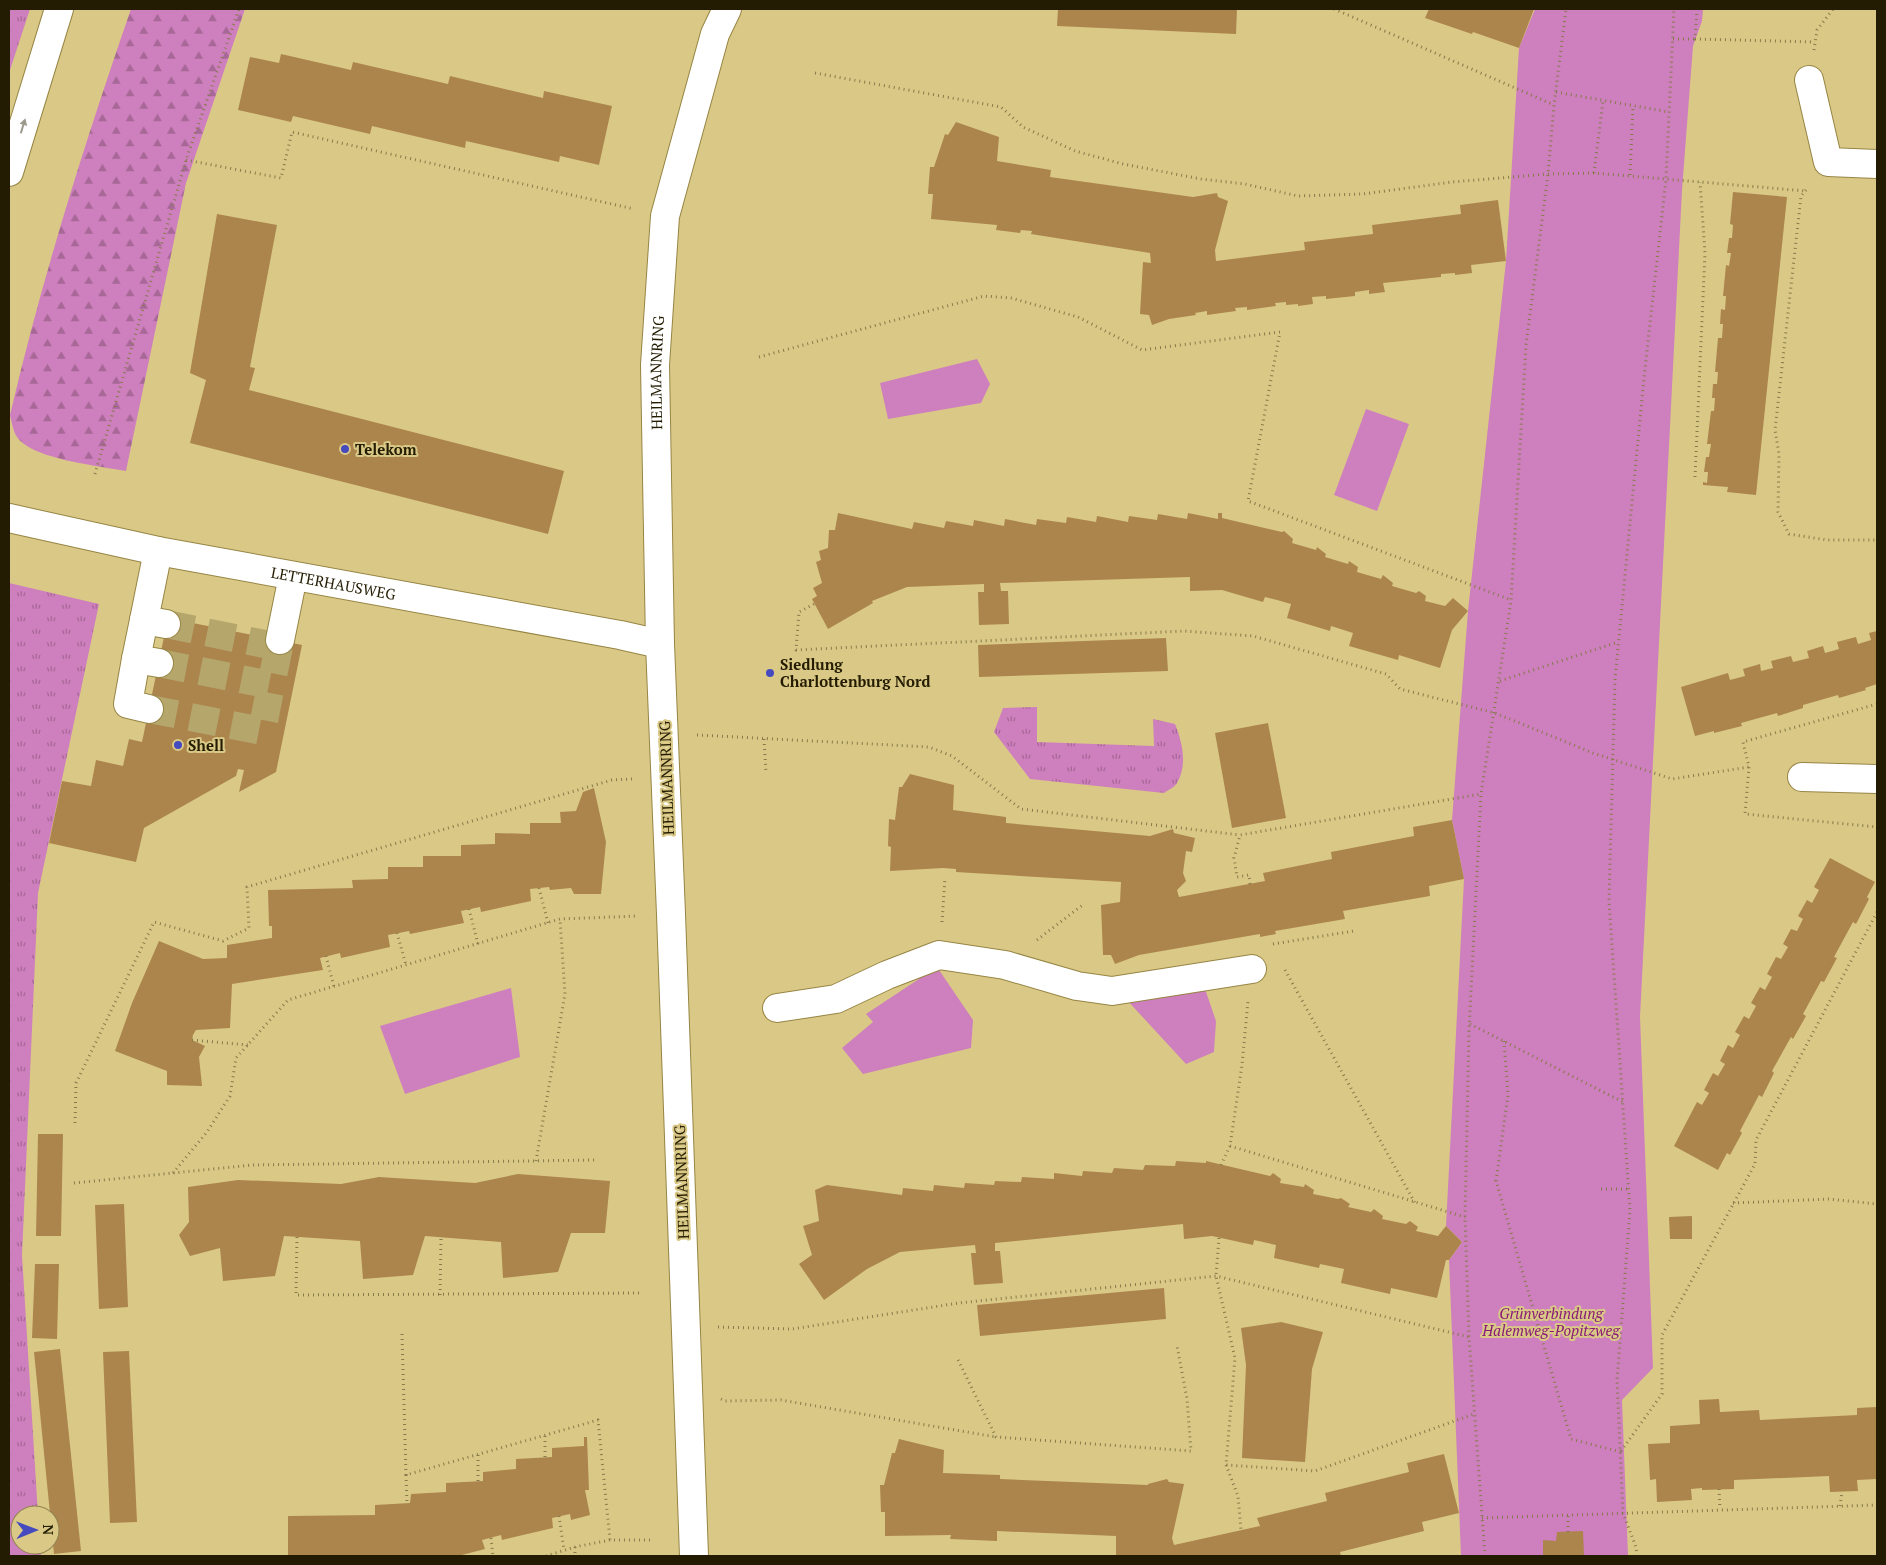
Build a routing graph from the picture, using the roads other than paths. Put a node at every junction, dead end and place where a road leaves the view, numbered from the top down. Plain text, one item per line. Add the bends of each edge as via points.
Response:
1 (59, 9) edge
2 (727, 9) edge
3 (1809, 80) road end
4 (1877, 164) edge
5 (9, 172) edge
6 (9, 518) edge
7 (158, 551) junction
8 (293, 576) junction
9 (280, 640) tunnel mouth
10 (660, 644) junction
11 (149, 709) tunnel mouth
12 (1802, 777) dead end
13 (1877, 780) edge
14 (1252, 969) road end
15 (777, 1008) dead end
16 (694, 1556) edge

5 -> 1 street
2 - 10 street, HEILMANNRING via 715,34 665,216 655,365
3 - 4 street via 1828,162
6 - 7 street, LETTERHAUSWEG
7 - 8 street, LETTERHAUSWEG
7 - 11 street via 155,622 148,661 128,704
8 - 9 street
8 - 10 street, LETTERHAUSWEG
10 - 16 street, HEILMANNRING
12 - 13 street
14 - 15 street via 1112,991 1078,986 1005,965 939,955 836,998

